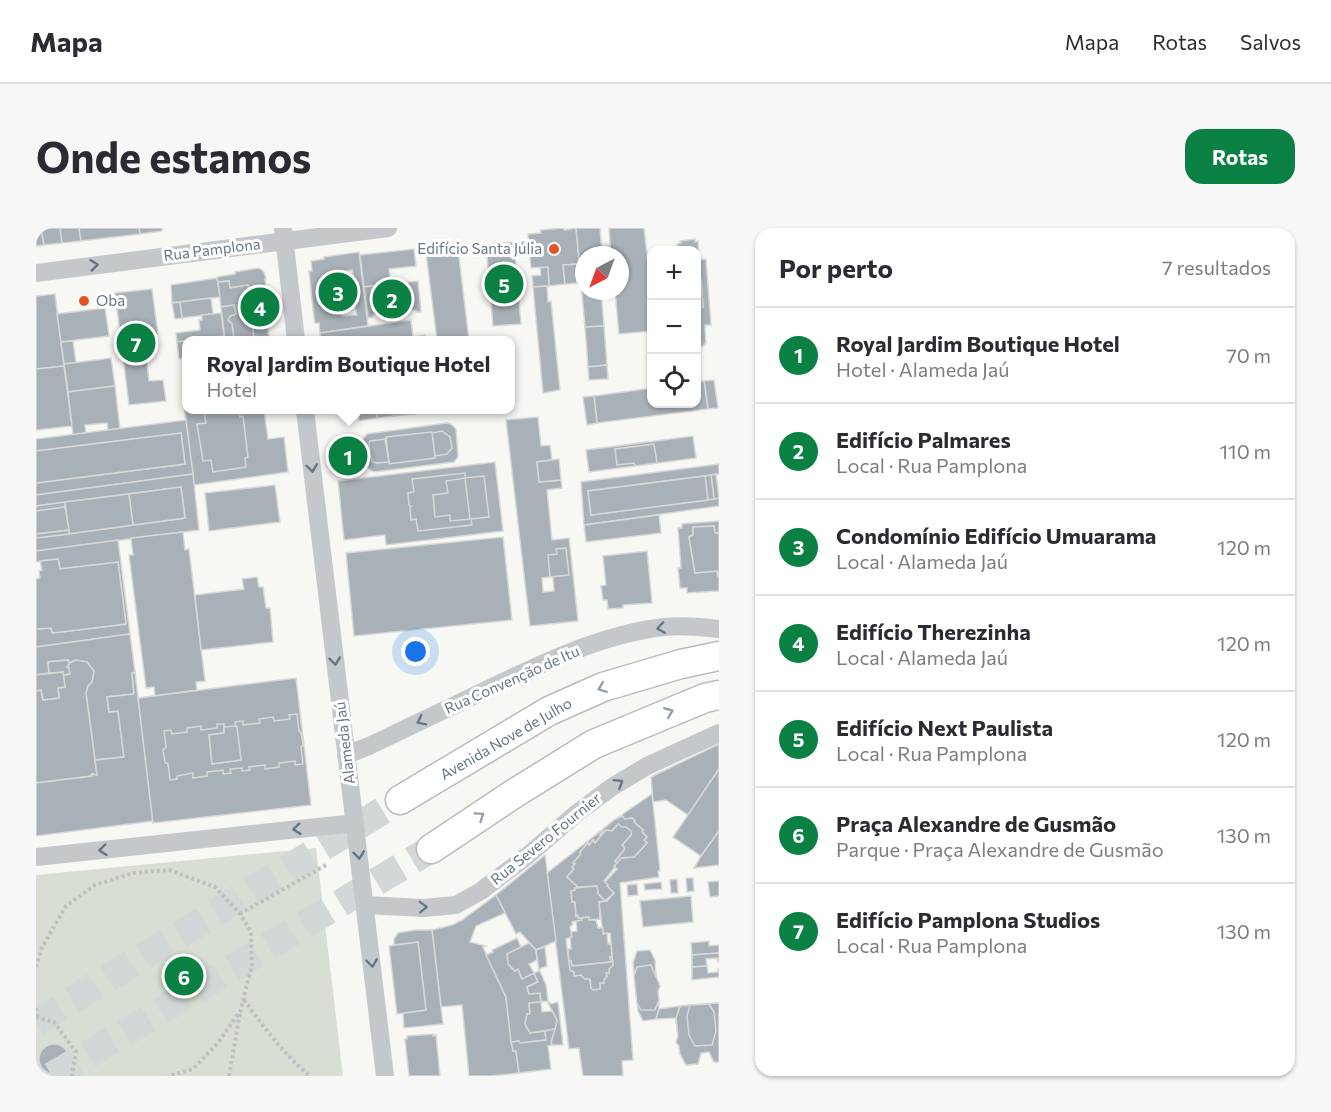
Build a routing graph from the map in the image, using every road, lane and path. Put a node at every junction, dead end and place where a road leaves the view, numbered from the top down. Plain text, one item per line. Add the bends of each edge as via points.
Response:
1 (388, 228) edge
2 (283, 234) edge
3 (36, 273) edge
4 (296, 336) edge
5 (305, 414) edge
6 (719, 629) edge
7 (719, 656) edge
8 (719, 695) edge
9 (719, 733) edge
10 (346, 755) junction
11 (400, 800) tunnel mouth
12 (355, 823) junction
13 (432, 849) tunnel mouth
14 (36, 858) edge
15 (326, 865) dead end
16 (365, 905) junction
17 (240, 914) junction
18 (36, 967) edge
19 (243, 1000) junction
20 (36, 1008) edge
21 (241, 1010) junction
22 (36, 1016) edge
23 (36, 1072) edge
24 (40, 1076) edge
25 (72, 1076) edge
26 (168, 1076) edge
27 (229, 1076) edge
28 (310, 1076) edge
29 (385, 1076) edge

1 - 2 street, Rua Pamplona
3 -> 2 street, Rua Pamplona
2 - 4 street
5 -> 10 street, Alameda Jaú
6 -> 10 street, Rua Convenção de Itu via 664,627 579,650 544,662
7 -> 11 main road, Avenida Nove de Julho via 603,687 549,711
13 -> 8 main road via 594,744
16 -> 9 street, Rua Severo Fournier via 456,905 481,891 612,787
10 - 12 street, Alameda Jaú
12 -> 14 street
12 -> 16 street, Alameda Jaú
15 - 17 path
16 -> 29 street, Alameda Jaú
17 - 18 path via 215,887 169,870 133,873 95,885 66,906 42,947
17 - 19 path via 251,932 252,965
19 - 21 path
19 - 28 path via 267,1032
20 - 22 path
21 - 26 path via 218,1044 193,1069
21 - 27 path
22 - 25 path via 54,1022 76,1052
23 - 24 path

